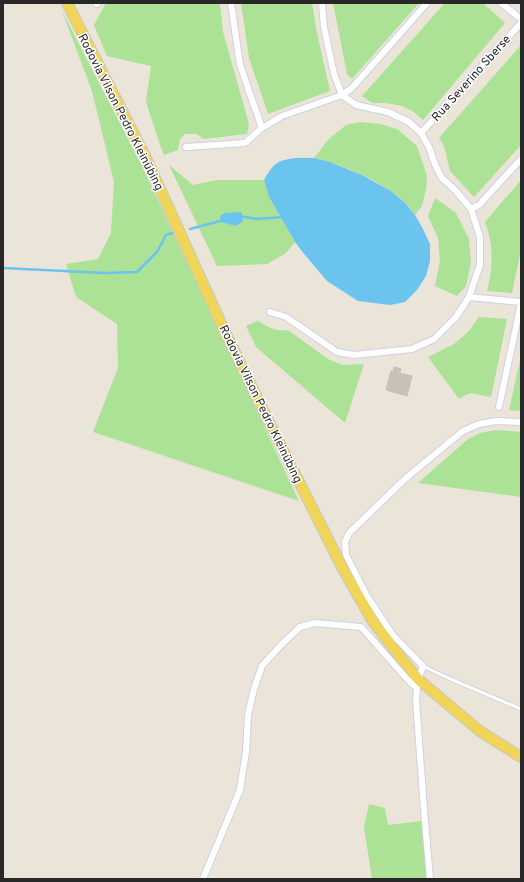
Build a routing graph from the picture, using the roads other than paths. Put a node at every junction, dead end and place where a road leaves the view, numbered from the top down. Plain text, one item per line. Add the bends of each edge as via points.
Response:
1 (66, 3) edge
2 (231, 3) edge
3 (322, 3) edge
4 (427, 3) edge
5 (502, 3) edge
6 (521, 19) edge
7 (521, 23) edge
8 (342, 95) junction
9 (262, 128) junction
10 (421, 133) junction
11 (186, 147) dead end
12 (521, 159) edge
13 (471, 209) junction
14 (469, 297) junction
15 (521, 302) edge
16 (270, 312) dead end
17 (499, 407) dead end
18 (521, 422) edge
19 (423, 666) junction
20 (418, 683) junction
21 (521, 709) edge
22 (521, 757) edge
23 (204, 879) edge
24 (430, 879) edge

1 - 20 main road, Rodovia Vilson Pedro Kleinübing via 145,156 226,332 343,569 372,620
2 - 9 street via 240,65
3 - 8 street via 324,27 334,74
4 - 8 street via 352,88
5 - 6 street
7 - 10 street, Rua Severino Sberse
8 - 9 street via 282,116
8 - 10 street via 356,105 388,112 409,122
9 - 11 street via 245,143
10 - 13 street via 442,178
12 - 13 street via 479,205
13 - 14 street via 480,237 480,265
14 - 15 street
14 - 16 street via 456,317 434,339 412,349 354,355 337,352 286,317
15 - 17 street
18 - 19 street via 496,420 463,431 406,478 349,532 345,542 346,555 368,596 392,634
19 - 20 street
19 - 21 lane
20 - 22 main road, Rodovia Vilson Pedro Kleinübing via 481,732
20 - 23 street via 407,679 361,628 315,623 300,627 262,666 248,715 240,790
20 - 24 street via 416,700

